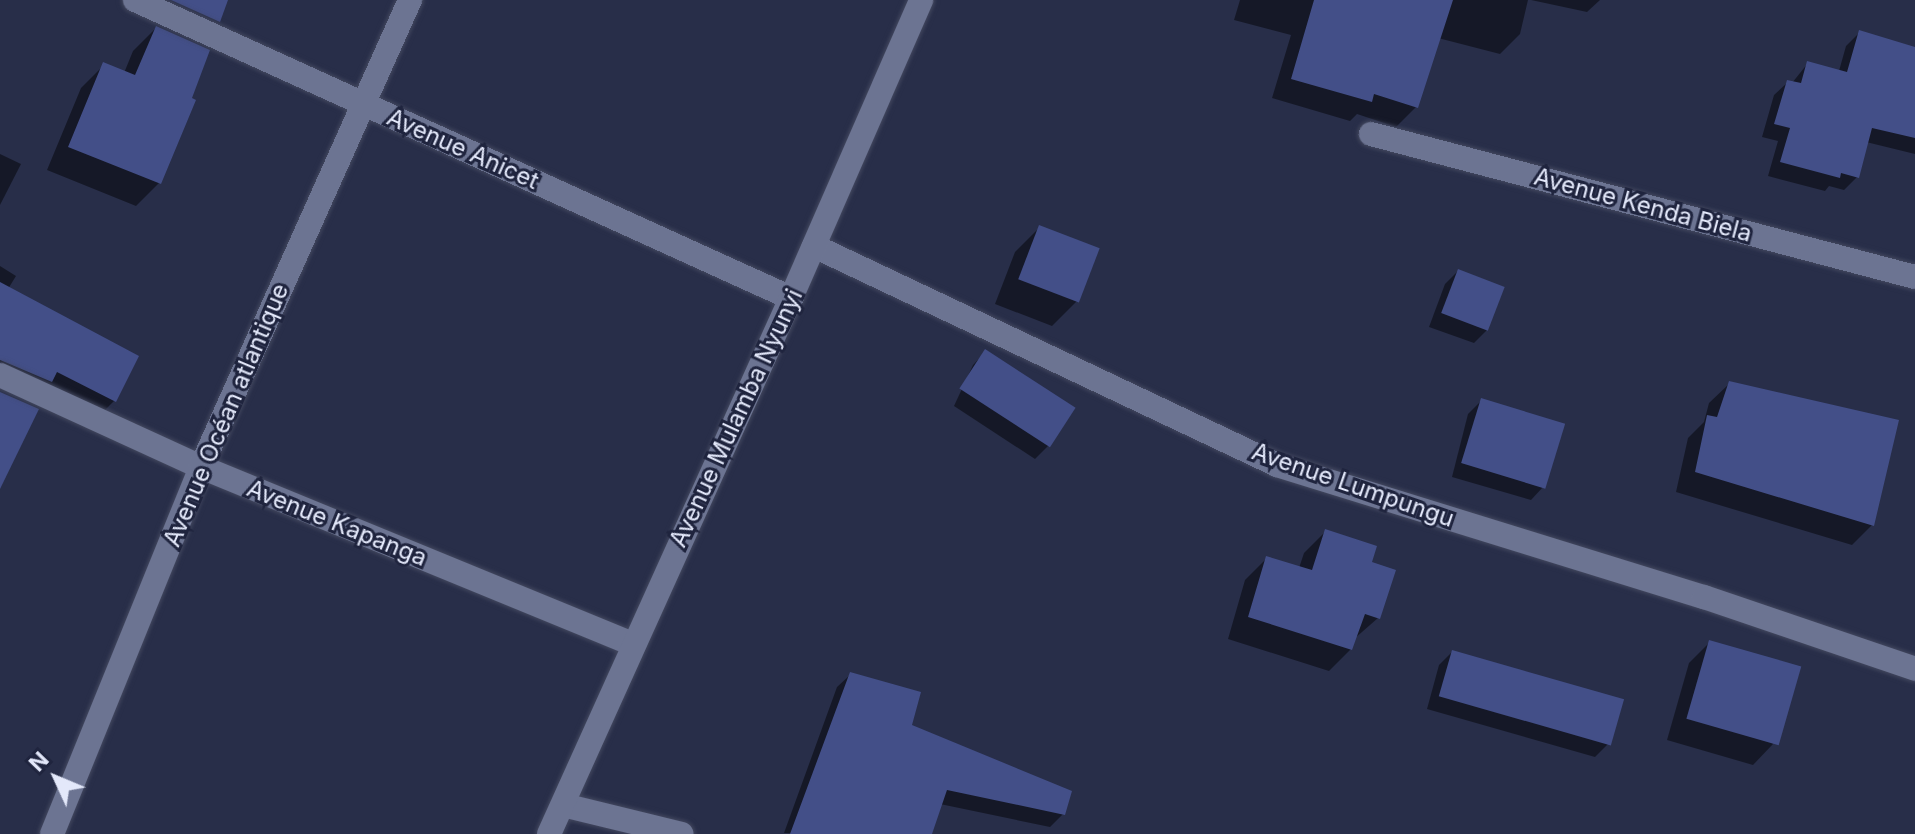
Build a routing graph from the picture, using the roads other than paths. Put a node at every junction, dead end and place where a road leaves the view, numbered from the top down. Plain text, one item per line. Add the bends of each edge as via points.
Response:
1 (135, 0) edge
2 (410, 0) edge
3 (921, 0) edge
4 (362, 103) junction
5 (1371, 134) dead end
6 (814, 246) junction
7 (1915, 277) edge
8 (791, 298) junction
9 (0, 375) edge
10 (201, 467) junction
11 (632, 644) junction
12 (1915, 669) edge
13 (563, 805) junction
14 (52, 834) edge
15 (549, 834) edge
16 (682, 834) edge

1 - 4 street, Avenue Anicet
2 - 4 street, Avenue Océan atlantique
3 - 6 street, Avenue Mulamba Nyunyi
4 - 8 street, Avenue Anicet
4 - 10 street, Avenue Océan atlantique
5 - 7 street, Avenue Kenda Biela
6 - 8 street, Avenue Mulamba Nyunyi
6 - 12 street, Avenue Lumpungu via 1277,465 1704,597
8 - 11 street, Avenue Mulamba Nyunyi
9 - 10 street, Avenue Kapanga
10 - 11 street, Avenue Kapanga
10 - 14 street, Avenue Océan atlantique
11 - 13 street, Avenue Mulamba Nyunyi
13 - 15 street, Avenue Mulamba Nyunyi
13 - 16 street

